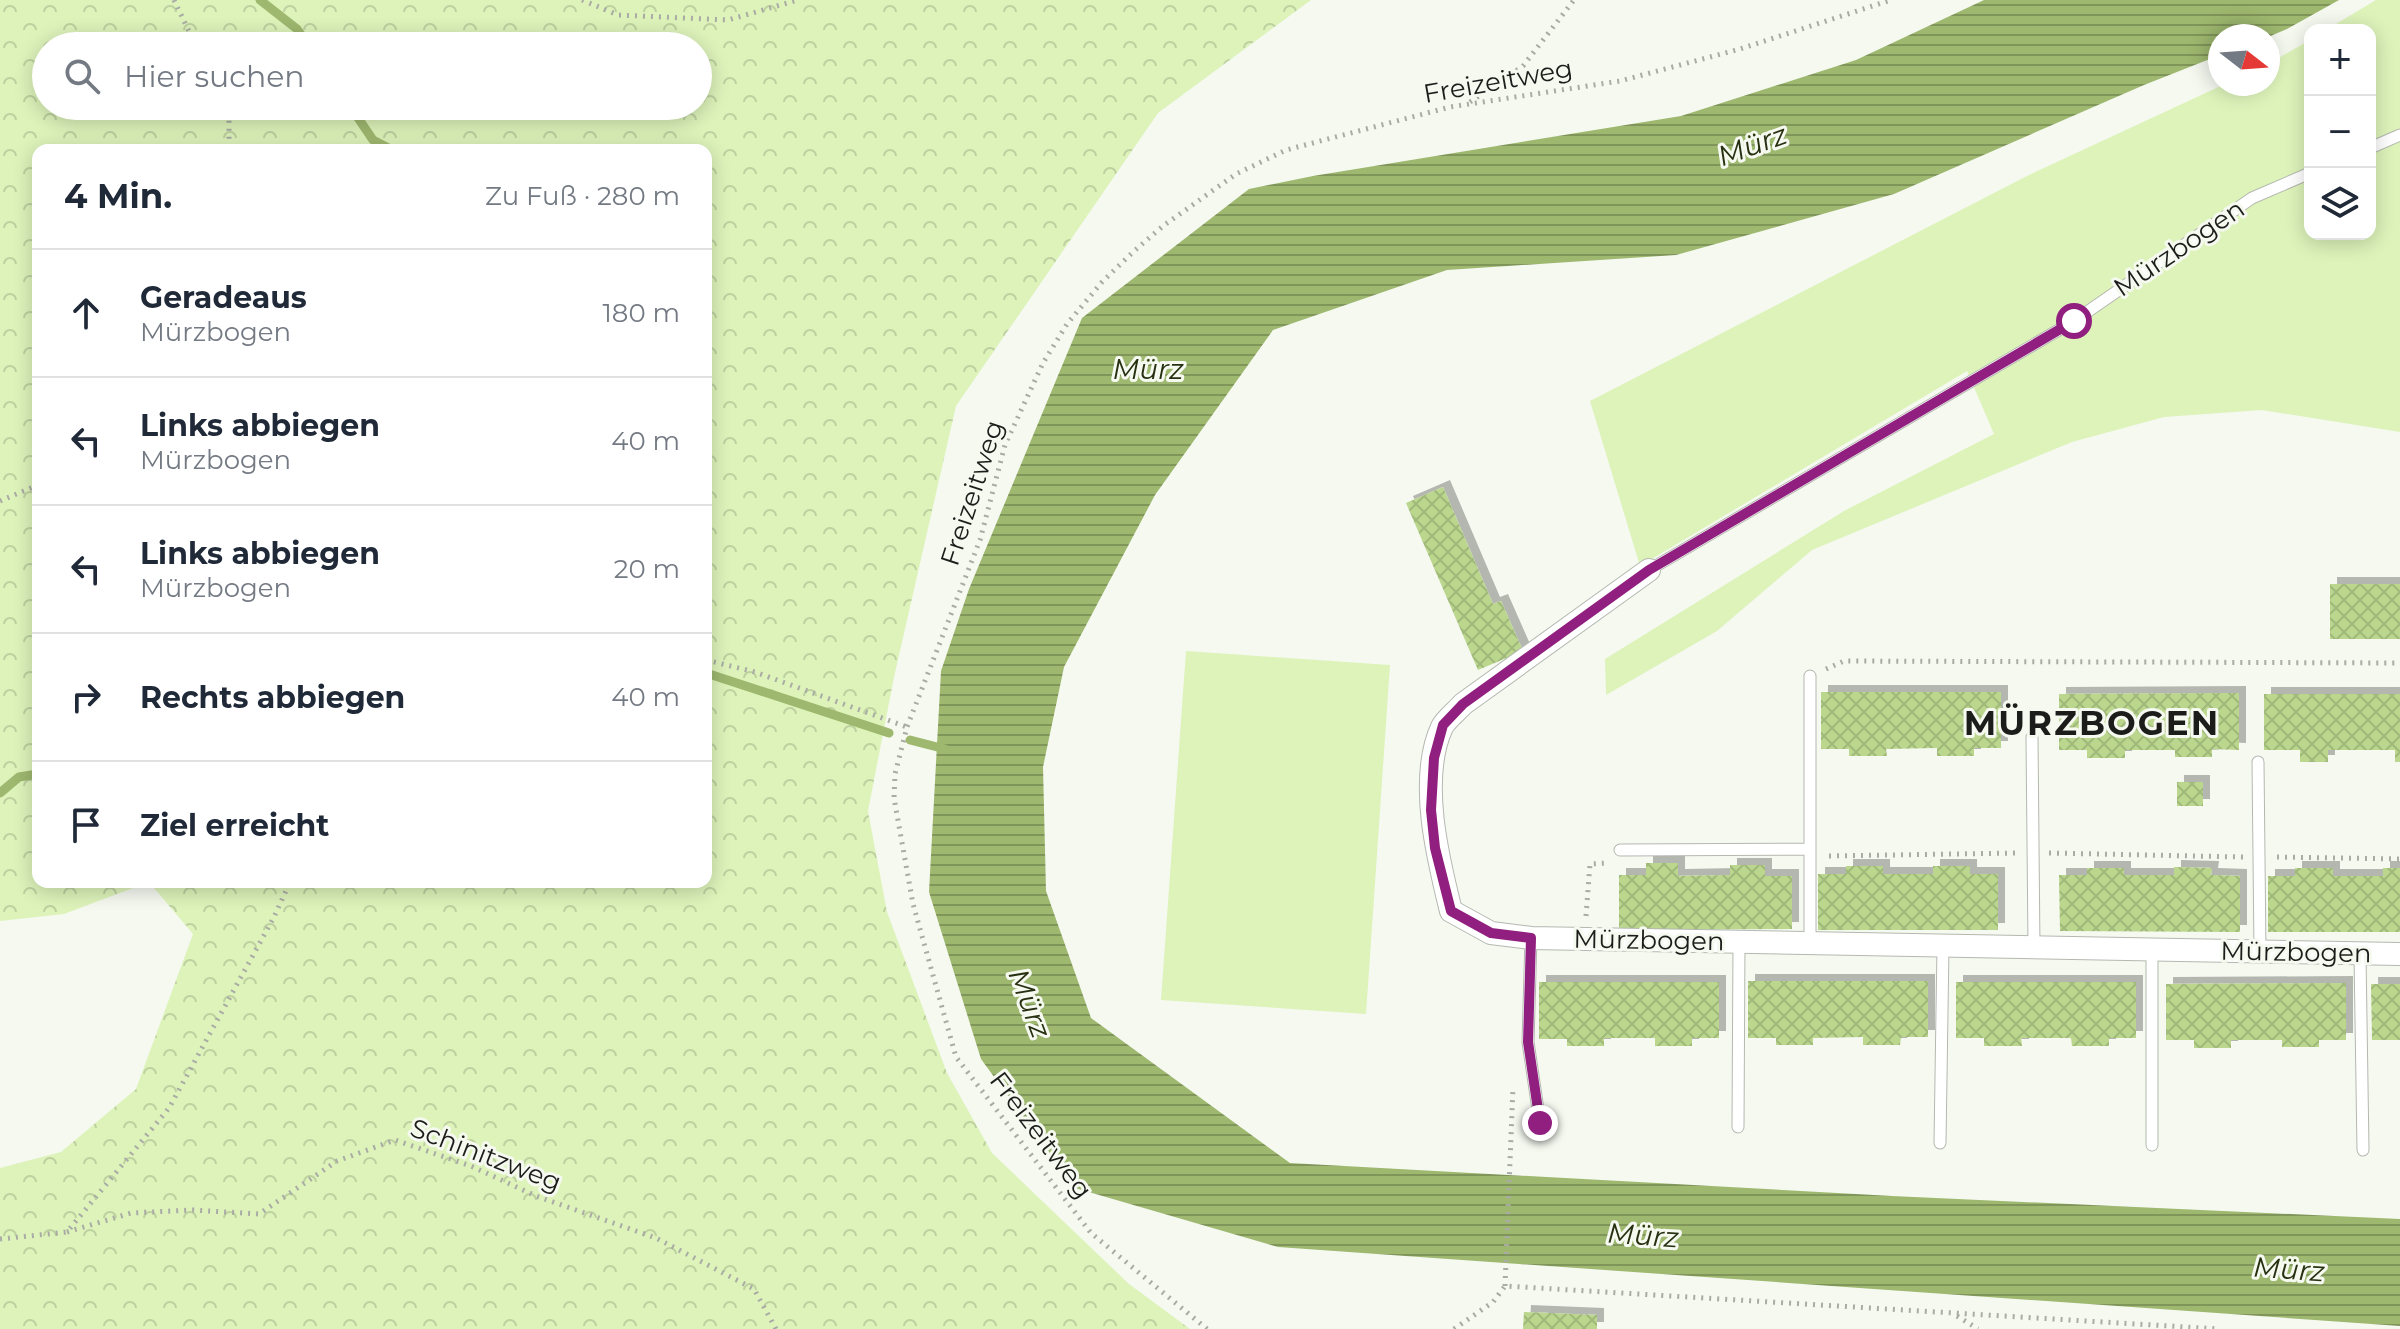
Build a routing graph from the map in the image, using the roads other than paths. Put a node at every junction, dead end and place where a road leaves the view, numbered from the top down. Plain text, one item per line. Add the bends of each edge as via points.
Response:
1 (2400, 135) edge
2 (2376, 145) edge
3 (2304, 176) edge
4 (1649, 570) joint
5 (1810, 676) road end
6 (2032, 737) dead end
7 (2258, 762) dead end
8 (1620, 850) road end
9 (1810, 853) junction
10 (1531, 938) junction
11 (1739, 942) junction
12 (1810, 943) junction
13 (1943, 946) junction
14 (2034, 948) junction
15 (2152, 950) junction
16 (2260, 952) junction
17 (2360, 954) junction
18 (2400, 954) edge
19 (1540, 1123) dead end
20 (1738, 1127) dead end
21 (1940, 1143) dead end
22 (2152, 1145) dead end
23 (2363, 1150) dead end

1 - 2 lane
3 - 4 lane, Mürzbogen via 2252,198 2074,321
4 - 10 street, Mürzbogen via 1463,704 1443,725 1434,758 1431,810 1451,911 1491,933
5 - 9 lane
6 - 14 lane
7 - 16 lane
8 - 9 lane
9 - 12 lane
10 - 11 street, Mürzbogen
10 - 19 lane via 1528,1042
11 - 12 street, Mürzbogen
11 - 20 lane
12 - 13 street, Mürzbogen
13 - 14 street, Mürzbogen
13 - 21 lane
14 - 15 street, Mürzbogen
15 - 16 street, Mürzbogen
15 - 22 lane
16 - 17 street, Mürzbogen
17 - 18 street, Mürzbogen
17 - 23 lane

